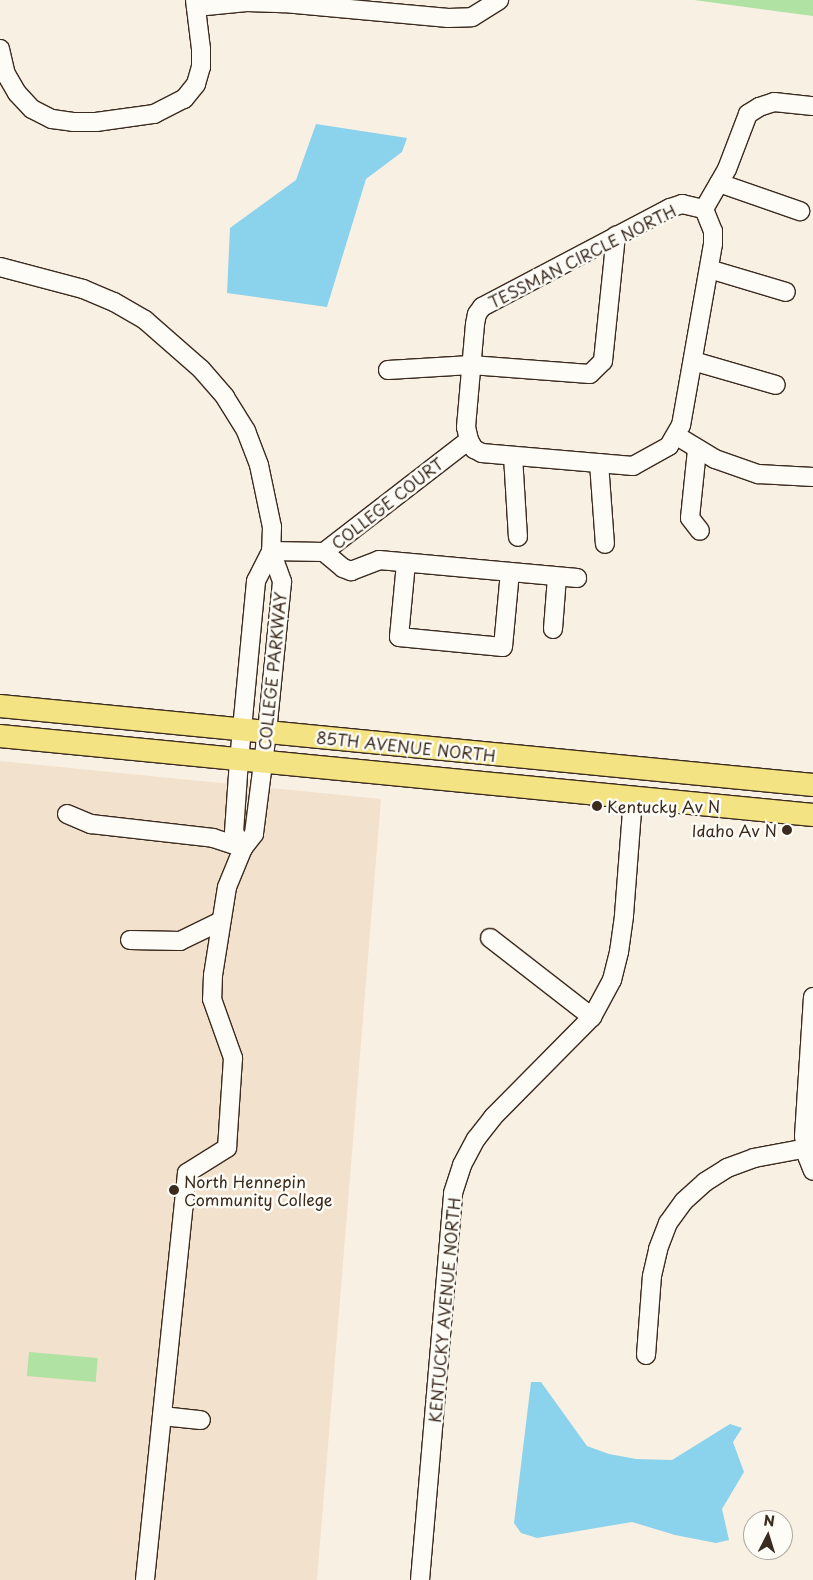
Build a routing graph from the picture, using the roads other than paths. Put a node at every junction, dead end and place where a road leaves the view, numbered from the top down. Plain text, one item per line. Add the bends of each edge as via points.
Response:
1 (499, 0) edge
2 (195, 4) edge
3 (0, 49) edge
4 (813, 106) edge
5 (719, 183) junction
6 (704, 209) junction
7 (800, 211) dead end
8 (616, 236) junction
9 (0, 267) edge
10 (709, 269) junction
11 (786, 292) dead end
12 (693, 361) junction
13 (471, 365) junction
14 (388, 370) dead end
15 (776, 385) dead end
16 (677, 436) junction
17 (468, 440) junction
18 (697, 450) junction
19 (513, 456) junction
20 (599, 463) junction
21 (813, 477) edge
22 (700, 531) dead end
23 (518, 537) dead end
24 (605, 544) dead end
25 (272, 551) junction
26 (324, 552) junction
27 (406, 563) junction
28 (510, 572) junction
29 (557, 576) junction
30 (577, 578) dead end
31 (552, 629) dead end
32 (2, 706) edge
33 (243, 730) junction
34 (267, 732) junction
35 (0, 736) edge
36 (239, 760) junction
37 (263, 763) junction
38 (813, 785) edge
39 (633, 798) junction
40 (67, 814) dead end
41 (813, 815) edge
42 (243, 848) junction
43 (221, 922) junction
44 (490, 938) dead end
45 (130, 940) dead end
46 (813, 997) edge
47 (592, 1017) junction
48 (807, 1148) junction
49 (813, 1170) edge
50 (646, 1355) dead end
51 (162, 1416) junction
52 (202, 1420) dead end
53 (146, 1580) edge
54 (420, 1580) edge

1 - 2 street via 472,16 448,18 284,3
2 - 3 street via 201,49 201,67 196,84 184,99 154,114 96,122 52,119 32,109 17,93 6,74
4 - 5 street via 774,102 748,114
5 - 6 street
5 - 7 street
6 - 8 street, TESSMAN CIRCLE NORTH via 676,206
6 - 10 street via 713,231
8 - 13 street, TESSMAN CIRCLE NORTH via 482,307 477,314
8 - 13 street via 603,361 590,374
9 - 25 street, COLLEGE PARKWAY via 83,289 114,302 145,320 201,369 225,397 246,432 259,465 272,527
10 - 11 street
10 - 12 street
12 - 15 street
12 - 16 street via 682,425
13 - 14 street
13 - 17 street, TESSMAN CIRCLE NORTH via 466,426
16 - 18 street
16 - 20 street via 659,453 633,466
17 - 19 street via 474,449 482,453
17 - 26 street, COLLEGE COURT
18 - 21 street via 758,474
18 - 22 street via 690,518
19 - 20 street
19 - 23 street
20 - 24 street
25 - 26 street, COLLEGE COURT
25 - 33 street, COLLEGE PARKWAY via 256,580
25 - 34 street, COLLEGE PARKWAY via 282,582
26 - 27 street via 351,571 379,560
27 - 28 street
27 - 28 street via 399,637 503,647
28 - 29 street
29 - 30 street
29 - 31 street
32 - 33 main road, 85TH AVENUE NORTH
33 - 34 main road, 85TH AVENUE NORTH
33 - 36 street, COLLEGE PARKWAY
34 - 37 street, COLLEGE PARKWAY
34 - 38 main road, 85TH AVENUE NORTH
35 - 36 main road, 85TH AVENUE NORTH
36 - 37 main road, 85TH AVENUE NORTH
36 - 42 street, COLLEGE PARKWAY via 234,832
37 - 39 main road, 85TH AVENUE NORTH
37 - 42 street, COLLEGE PARKWAY via 254,834
39 - 41 main road, 85TH AVENUE NORTH
39 - 47 street, KENTUCKY AVENUE NORTH via 619,952 612,980
40 - 42 street via 91,824 213,838
42 - 43 street, COLLEGE PARKWAY via 227,887
43 - 45 street via 180,941
43 - 51 street, COLLEGE PARKWAY via 212,1000 233,1058 227,1148 187,1173
44 - 47 street
46 - 48 street via 804,1115
47 - 54 street, KENTUCKY AVENUE NORTH via 493,1117 462,1165 453,1193
48 - 49 street
48 - 50 street via 754,1158 727,1168 684,1201 668,1223 658,1249 652,1276
51 - 52 street
51 - 53 street

